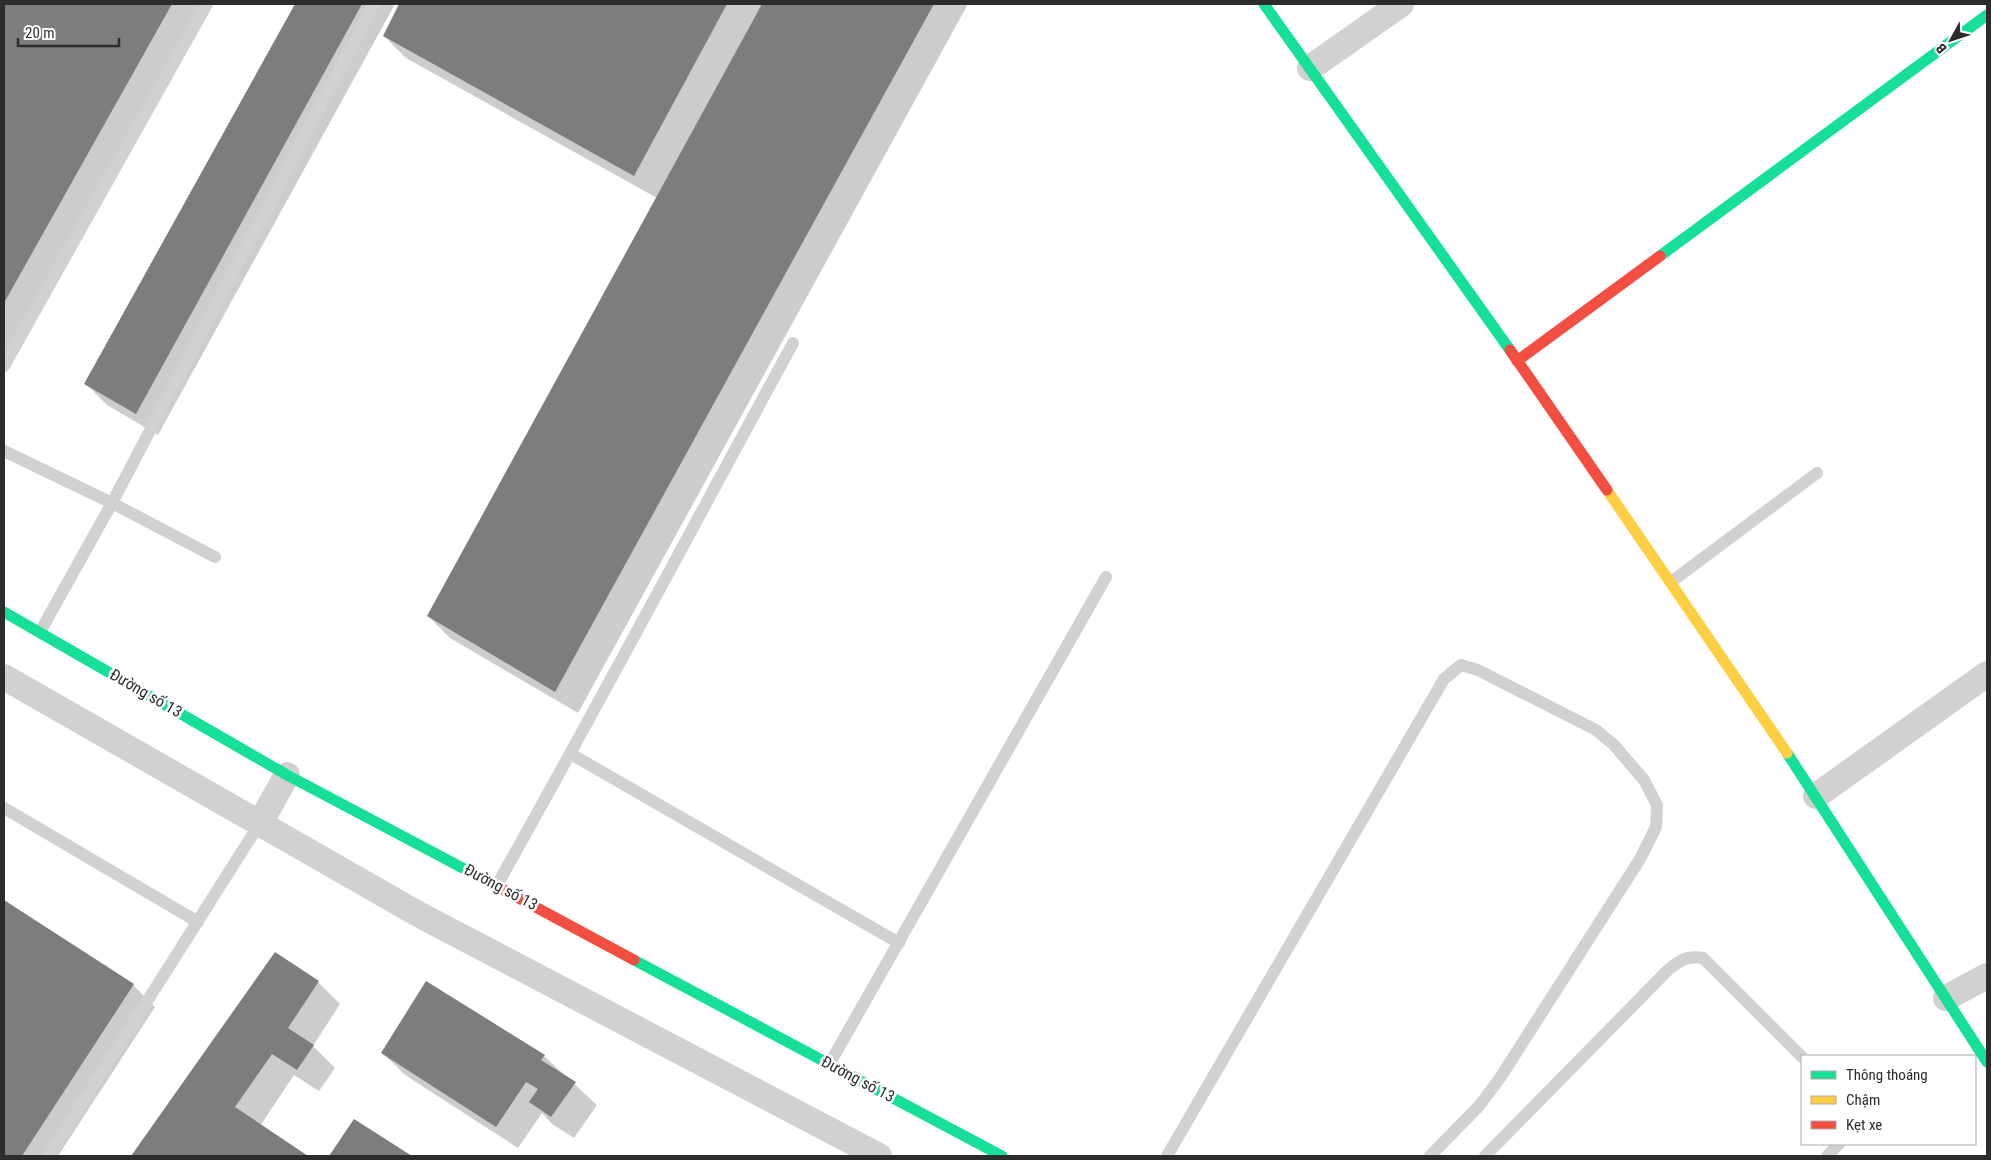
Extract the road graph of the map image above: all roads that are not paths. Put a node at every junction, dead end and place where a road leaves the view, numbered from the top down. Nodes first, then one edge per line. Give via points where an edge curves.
1 (207, 4) edge
2 (374, 4) edge
3 (1264, 4) edge
4 (1401, 4) edge
5 (1987, 15) edge
6 (1310, 68) junction
7 (794, 342) dead end
8 (1517, 361) junction
9 (4, 366) edge
10 (4, 451) edge
11 (1817, 473) dead end
12 (112, 503) junction
13 (215, 557) dead end
14 (1106, 577) dead end
15 (1672, 582) junction
16 (4, 612) edge
17 (40, 632) junction
18 (1987, 674) edge
19 (4, 676) edge
20 (571, 754) junction
21 (287, 775) junction
22 (1816, 796) junction
23 (4, 808) edge
24 (260, 823) junction
25 (497, 885) junction
26 (198, 922) junction
27 (900, 943) junction
28 (1987, 976) edge
29 (1946, 998) junction
30 (1801, 1056) edge
31 (1987, 1062) edge
32 (830, 1063) junction
33 (1838, 1145) edge
34 (49, 1156) edge
35 (879, 1156) edge
36 (1002, 1156) edge
37 (1167, 1156) edge
38 (1430, 1156) edge
39 (1485, 1156) edge
40 (1827, 1156) edge

1 - 9 lane
2 - 12 lane
3 - 6 street
4 - 6 street
5 - 8 street
6 - 8 street
7 - 20 lane
8 - 15 street
10 - 12 lane
11 - 15 lane
12 - 13 lane
12 - 17 lane
14 - 27 lane
15 - 22 street
16 - 17 street, Đường số 13
17 - 21 street, Đường số 13
18 - 22 street
19 - 24 street
20 - 25 lane
20 - 27 lane
21 - 24 street
21 - 25 street, Đường số 13
22 - 29 street
23 - 26 lane
24 - 26 lane
24 - 35 street via 418,914
25 - 32 street, Đường số 13
26 - 34 lane
27 - 32 lane
28 - 29 street
29 - 31 street
30 - 39 lane via 1703,958 1692,956 1680,960 1668,970
32 - 36 street, Đường số 13
33 - 40 lane
37 - 38 lane via 1444,679 1461,665 1478,670 1596,730 1614,745 1644,780 1657,805 1656,827 1640,858 1500,1078 1479,1106

